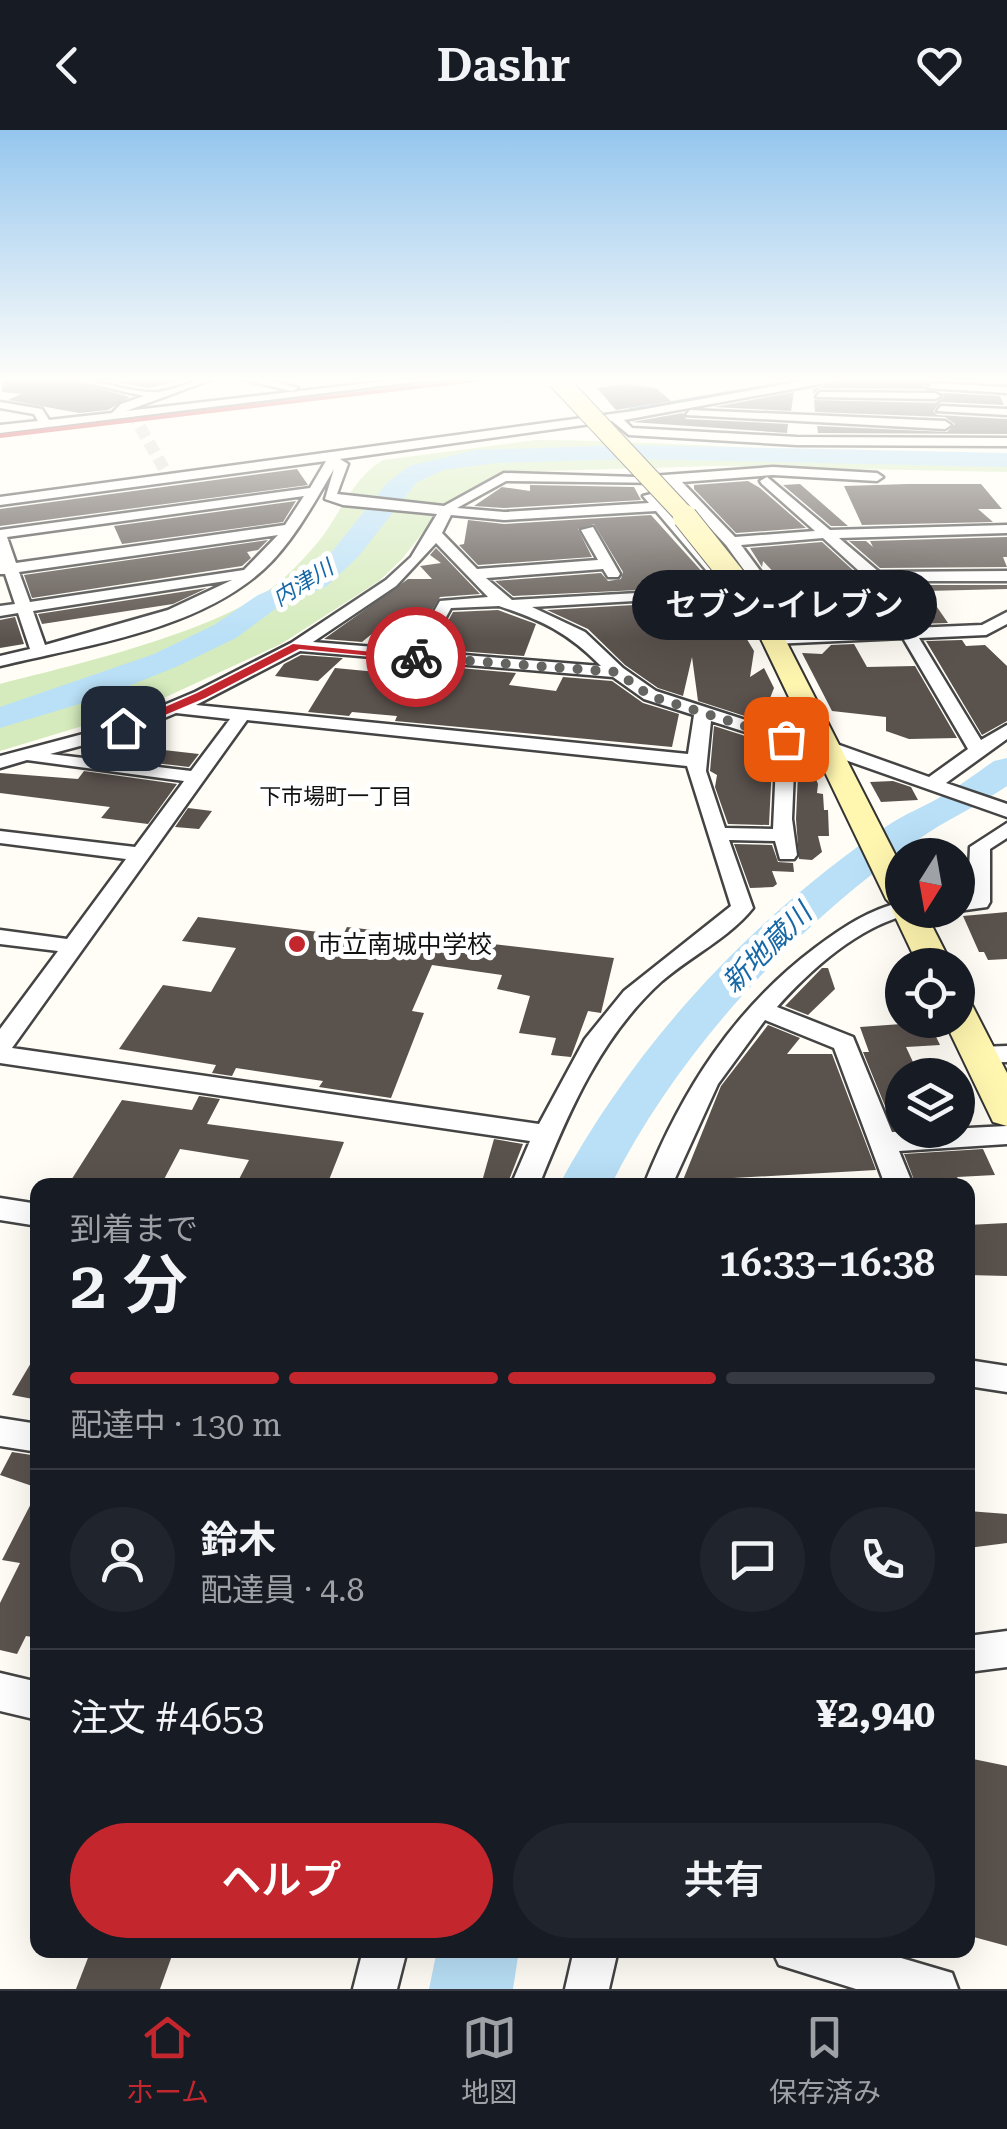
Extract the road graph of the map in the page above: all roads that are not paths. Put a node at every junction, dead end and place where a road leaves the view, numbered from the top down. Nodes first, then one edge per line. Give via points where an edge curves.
1 (232, 466) edge
2 (333, 466) edge
3 (338, 466) edge
4 (638, 466) edge
5 (876, 477) dead end
6 (671, 478) junction
7 (637, 481) junction
8 (767, 481) dead end
9 (314, 491) junction
10 (0, 501) edge
11 (659, 506) junction
12 (441, 510) junction
13 (1007, 529) edge
14 (288, 530) junction
15 (588, 530) dead end
16 (435, 534) junction
17 (825, 534) junction
18 (0, 535) edge
19 (731, 542) junction
20 (607, 564) junction
21 (5, 570) edge
22 (250, 573) junction
23 (473, 574) junction
24 (1007, 576) edge
25 (875, 577) junction
26 (626, 595) junction
27 (651, 595) dead end
28 (504, 602) junction
29 (24, 607) junction
30 (0, 611) edge
31 (1007, 617) edge
32 (908, 633) junction
33 (770, 634) junction
34 (297, 646) junction
35 (38, 651) junction
36 (416, 657) junction
37 (0, 661) edge
38 (617, 672) junction
39 (172, 708) junction
40 (702, 712) junction
41 (241, 716) junction
42 (1007, 730) edge
43 (786, 739) junction
44 (824, 746) junction
45 (977, 749) junction
46 (20, 757) junction
47 (696, 761) junction
48 (0, 762) edge
49 (196, 777) junction
50 (939, 785) junction
51 (1007, 810) edge
52 (1007, 829) edge
53 (718, 834) junction
54 (0, 837) edge
55 (139, 854) junction
56 (885, 867) edge
57 (975, 902) edge
58 (885, 911) edge
59 (0, 937) edge
60 (72, 946) junction
61 (758, 1008) junction
62 (975, 1032) edge
63 (0, 1046) edge
64 (993, 1055) edge
65 (0, 1056) edge
66 (1007, 1112) edge
67 (546, 1134) junction
68 (1007, 1135) edge
69 (882, 1142) junction
70 (528, 1178) edge
71 (660, 1178) edge
72 (896, 1178) edge
73 (0, 1209) edge
74 (30, 1214) edge
75 (975, 1374) edge
76 (1007, 1379) edge
77 (0, 1432) edge
78 (30, 1437) edge
79 (1007, 1649) edge
80 (975, 1653) edge
81 (0, 1692) edge
82 (30, 1698) edge
83 (383, 1958) edge
84 (594, 1958) edge
85 (823, 1958) edge
86 (376, 1989) edge
87 (587, 1989) edge
88 (936, 1989) edge

1 - 10 street
2 - 9 street
3 - 12 street via 330,496
4 - 33 main road, bridge via 709,542
5 - 6 street via 773,471
6 - 7 street
6 - 19 street
7 - 11 street
7 - 12 street via 516,476 475,489
8 - 17 street
9 - 14 street
9 - 18 street
11 - 12 street via 504,516
11 - 33 street
12 - 16 street
13 - 17 street
14 - 21 street
14 - 22 street
15 - 20 street
16 - 23 street
16 - 34 street via 391,584
17 - 19 street
17 - 25 street
18 - 21 street
19 - 33 street via 765,588
20 - 23 street
20 - 26 street
21 - 29 street
22 - 29 street
22 - 35 street via 206,601
23 - 28 street
24 - 25 street
25 - 32 street
26 - 27 street
26 - 28 street
28 - 36 street via 446,604
28 - 38 street via 580,635
29 - 30 street
29 - 35 street
31 - 32 street via 986,630
32 - 33 street
32 - 45 street
33 - 44 main road
34 - 36 street
34 - 39 street
35 - 37 street
36 - 38 street
38 - 40 street via 650,696
39 - 41 street
39 - 46 street
40 - 43 street
40 - 47 street
41 - 47 street
41 - 49 street
42 - 45 street
43 - 44 street
43 - 53 street via 785,845
44 - 50 street
44 - 56 main road
45 - 50 street
46 - 48 street
46 - 49 street
47 - 53 street
49 - 55 street
50 - 51 street
52 - 57 street via 980,847
53 - 67 street via 742,908 653,977 616,1018 569,1084
54 - 55 street
55 - 60 street
58 - 61 street via 808,963
59 - 60 street
60 - 63 street
61 - 69 street via 844,1043
61 - 71 street via 676,1132
62 - 64 main road
64 - 66 main road
65 - 67 street
67 - 70 street
68 - 69 street
69 - 72 street
73 - 74 street
75 - 76 street
77 - 78 street
79 - 80 street
81 - 82 street
83 - 86 street
84 - 87 street
85 - 88 street

